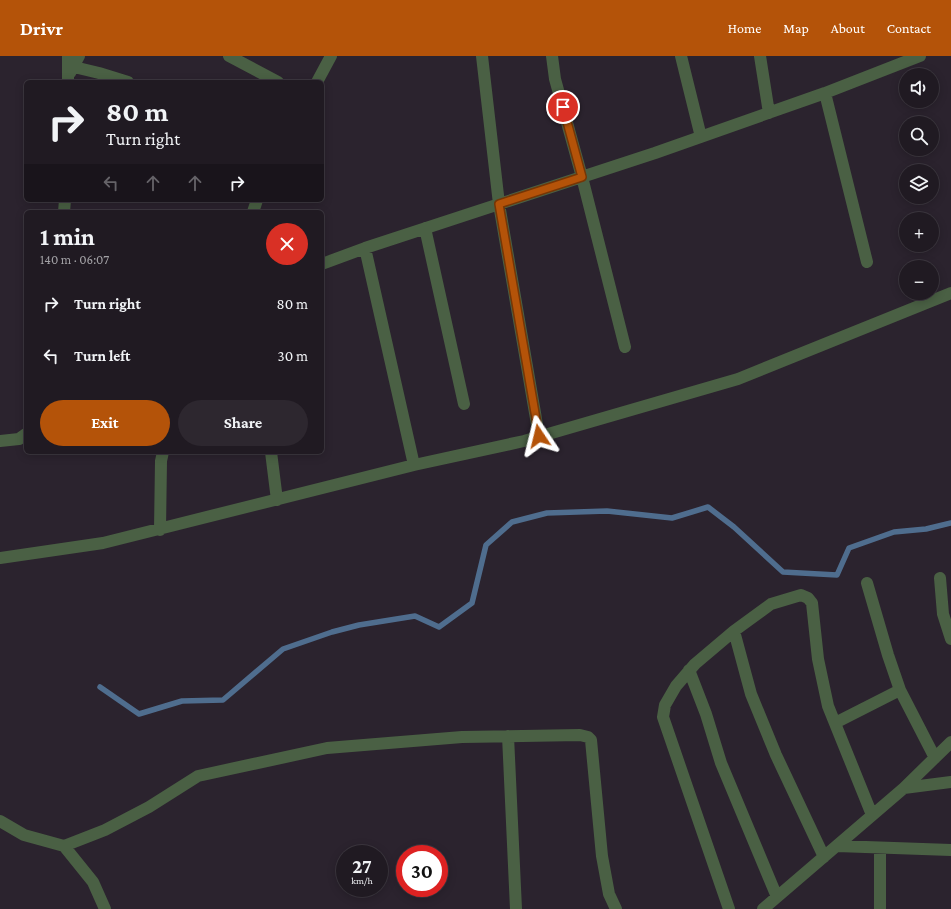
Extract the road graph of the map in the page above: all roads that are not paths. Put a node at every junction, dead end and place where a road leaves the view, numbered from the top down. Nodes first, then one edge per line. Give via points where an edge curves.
1 (229, 56) edge
2 (331, 56) edge
3 (482, 56) edge
4 (552, 56) edge
5 (681, 56) edge
6 (760, 56) edge
7 (920, 56) edge
8 (73, 60) edge
9 (895, 61) edge
10 (68, 80) edge
11 (121, 80) edge
12 (274, 80) edge
13 (318, 80) edge
14 (825, 93) junction
15 (769, 113) junction
16 (701, 137) junction
17 (582, 177) junction
18 (499, 204) junction
19 (425, 228) junction
20 (365, 248) junction
21 (867, 262) dead end
22 (324, 263) edge
23 (951, 293) edge
24 (625, 347) dead end
25 (464, 404) dead end
26 (24, 435) edge
27 (539, 436) junction
28 (0, 441) edge
29 (163, 454) edge
30 (271, 454) edge
31 (414, 466) junction
32 (278, 500) junction
33 (160, 530) junction
34 (0, 558) edge
35 (940, 578) dead end
36 (867, 583) dead end
37 (734, 631) junction
38 (951, 639) edge
39 (689, 670) junction
40 (900, 690) junction
41 (835, 723) junction
42 (508, 736) junction
43 (951, 742) edge
44 (935, 758) junction
45 (951, 782) edge
46 (904, 788) junction
47 (872, 815) junction
48 (0, 821) edge
49 (64, 846) junction
50 (837, 846) junction
51 (880, 848) junction
52 (951, 850) edge
53 (824, 857) junction
54 (777, 897) junction
55 (105, 909) edge
56 (516, 909) edge
57 (616, 909) edge
58 (729, 909) edge
59 (763, 909) edge
60 (880, 909) edge

1 - 12 street
2 - 13 street
3 - 18 street
4 - 17 street via 555,80
5 - 16 street
6 - 15 street
7 - 9 street
8 - 10 street
8 - 11 street via 98,73
9 - 14 street
14 - 15 street
14 - 21 street
15 - 16 street
16 - 17 street
17 - 18 street
17 - 24 street
18 - 19 street
18 - 27 street
19 - 20 street
19 - 25 street
20 - 22 street
20 - 31 street
23 - 27 street via 738,379
26 - 28 street via 19,439
27 - 31 street
29 - 33 street
30 - 32 street
31 - 32 street
32 - 33 street
33 - 34 street via 103,543
35 - 38 street via 943,614
36 - 40 street
37 - 39 street
37 - 41 street via 771,604 801,595 808,598 812,603 818,659 828,706
37 - 53 street via 751,694 776,755
39 - 54 street via 721,763
39 - 58 street via 665,705 663,717
40 - 41 street
40 - 44 street
41 - 47 street
42 - 49 street via 462,737 327,748 198,776 105,830
42 - 56 street
42 - 57 street via 580,734 591,740 602,856 609,894
43 - 44 street
44 - 46 street
45 - 46 street
46 - 47 street
47 - 50 street
48 - 49 street via 24,835
49 - 55 street via 93,882
50 - 51 street
50 - 53 street
51 - 52 street
51 - 60 street
53 - 54 street
54 - 59 street

